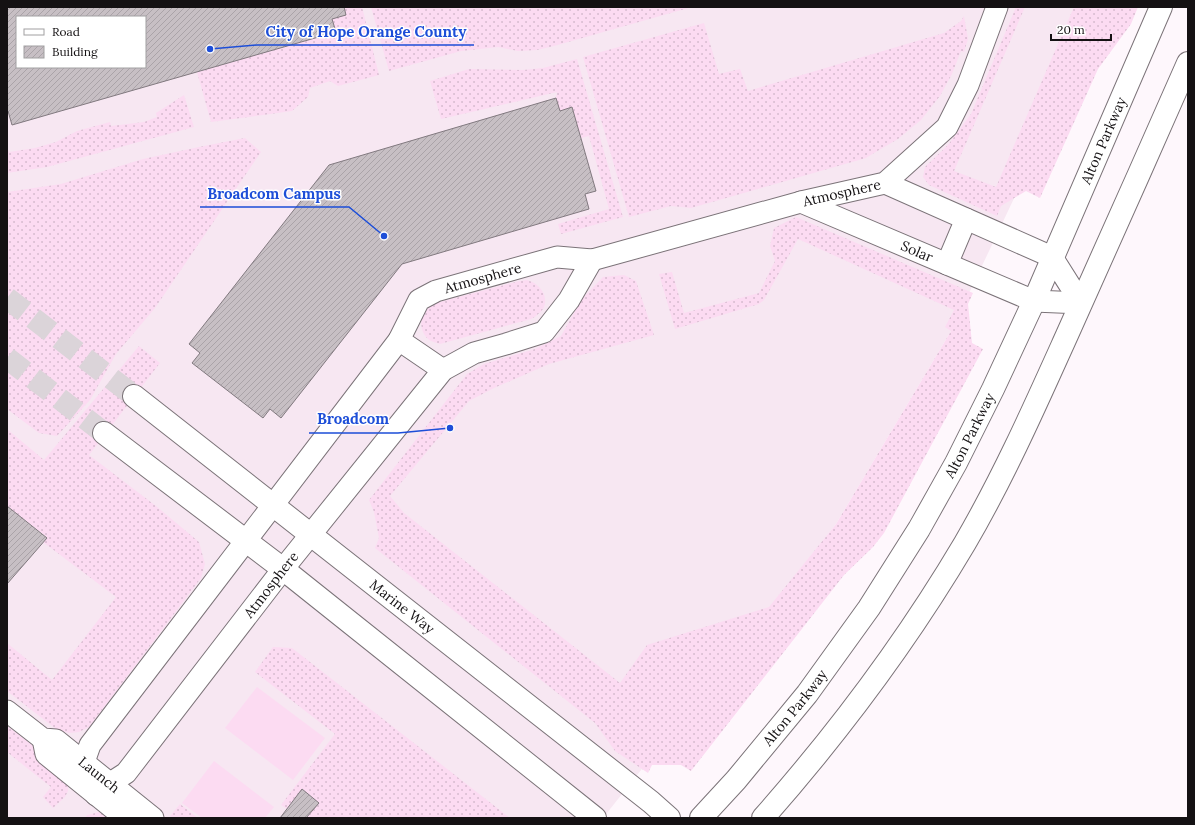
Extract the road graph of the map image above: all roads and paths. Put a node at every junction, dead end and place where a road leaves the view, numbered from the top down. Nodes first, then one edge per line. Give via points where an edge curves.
1 (997, 7) edge
2 (1161, 7) edge
3 (1188, 63) edge
4 (885, 183) junction
5 (801, 202) junction
6 (966, 219) junction
7 (1052, 257) junction
8 (592, 260) junction
9 (947, 264) junction
10 (1034, 301) junction
11 (1082, 303) junction
12 (399, 340) junction
13 (443, 370) junction
14 (134, 396) tunnel mouth
15 (104, 433) tunnel mouth
16 (274, 505) junction
17 (311, 534) junction
18 (247, 541) junction
19 (283, 569) junction
20 (7, 711) edge
21 (81, 771) junction
22 (103, 789) junction
23 (125, 818) edge
24 (153, 818) edge
25 (595, 818) edge
26 (669, 818) edge
27 (701, 818) edge
28 (763, 818) edge

1 - 4 street, Atmosphere via 968,85 947,127
2 - 7 main road, Alton Parkway
3 - 11 main road
4 - 5 street, Atmosphere
4 - 6 street
5 - 8 street, Atmosphere
5 - 9 street, Solar
6 - 7 street
6 - 9 street
7 - 10 main road, Alton Parkway
7 - 11 street
8 - 12 street, Atmosphere via 557,257 436,291 419,300
8 - 13 street, Atmosphere via 568,300 544,332 474,353
9 - 10 street, Solar
10 - 11 street
10 - 27 main road, Alton Parkway via 956,463 882,588 807,694
11 - 28 main road via 1016,448 965,544 902,641 848,716
12 - 13 street
12 - 16 street, Atmosphere
13 - 17 street, Atmosphere
14 - 16 main road, Marine Way
15 - 18 main road
16 - 17 main road, Marine Way
16 - 18 street, Atmosphere
17 - 19 street, Atmosphere
17 - 26 main road, Marine Way
18 - 19 main road
18 - 21 street, Atmosphere via 90,745
19 - 22 street, Atmosphere via 126,773
19 - 25 main road
20 - 21 street, Launch via 43,739 46,754
21 - 22 street, Launch
22 - 23 street, Launch
22 - 24 street, Launch

